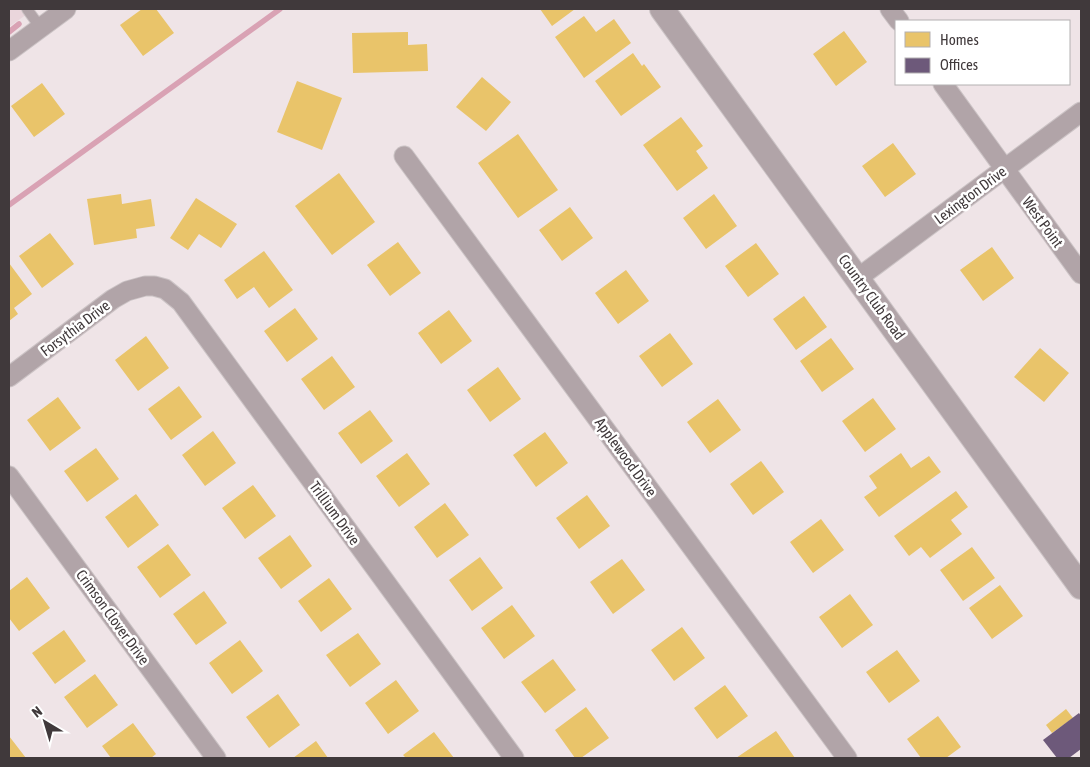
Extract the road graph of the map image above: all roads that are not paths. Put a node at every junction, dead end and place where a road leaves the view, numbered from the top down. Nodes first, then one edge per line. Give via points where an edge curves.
1 (27, 9) edge
2 (66, 9) edge
3 (662, 9) edge
4 (890, 9) edge
5 (898, 20) edge
6 (40, 27) junction
7 (9, 51) edge
8 (945, 85) edge
9 (1081, 112) edge
10 (404, 156) dead end
11 (1004, 170) junction
12 (1081, 274) edge
13 (858, 278) junction
14 (145, 286) joint
15 (9, 377) edge
16 (9, 476) edge
17 (1081, 587) edge
18 (216, 758) edge
19 (514, 758) edge
20 (847, 758) edge

1 - 6 lane
2 - 6 street
3 - 13 street, Country Club Road
4 - 5 street
6 - 7 street
8 - 11 street, West Point
9 - 11 street, Lexington Drive
10 - 20 street, Applewood Drive
11 - 12 street, West Point
11 - 13 street, Lexington Drive
13 - 17 street, Country Club Road
14 - 15 street, Forsythia Drive via 113,299
14 - 19 street, Trillium Drive via 165,289 181,302
16 - 18 street, Crimson Clover Drive

